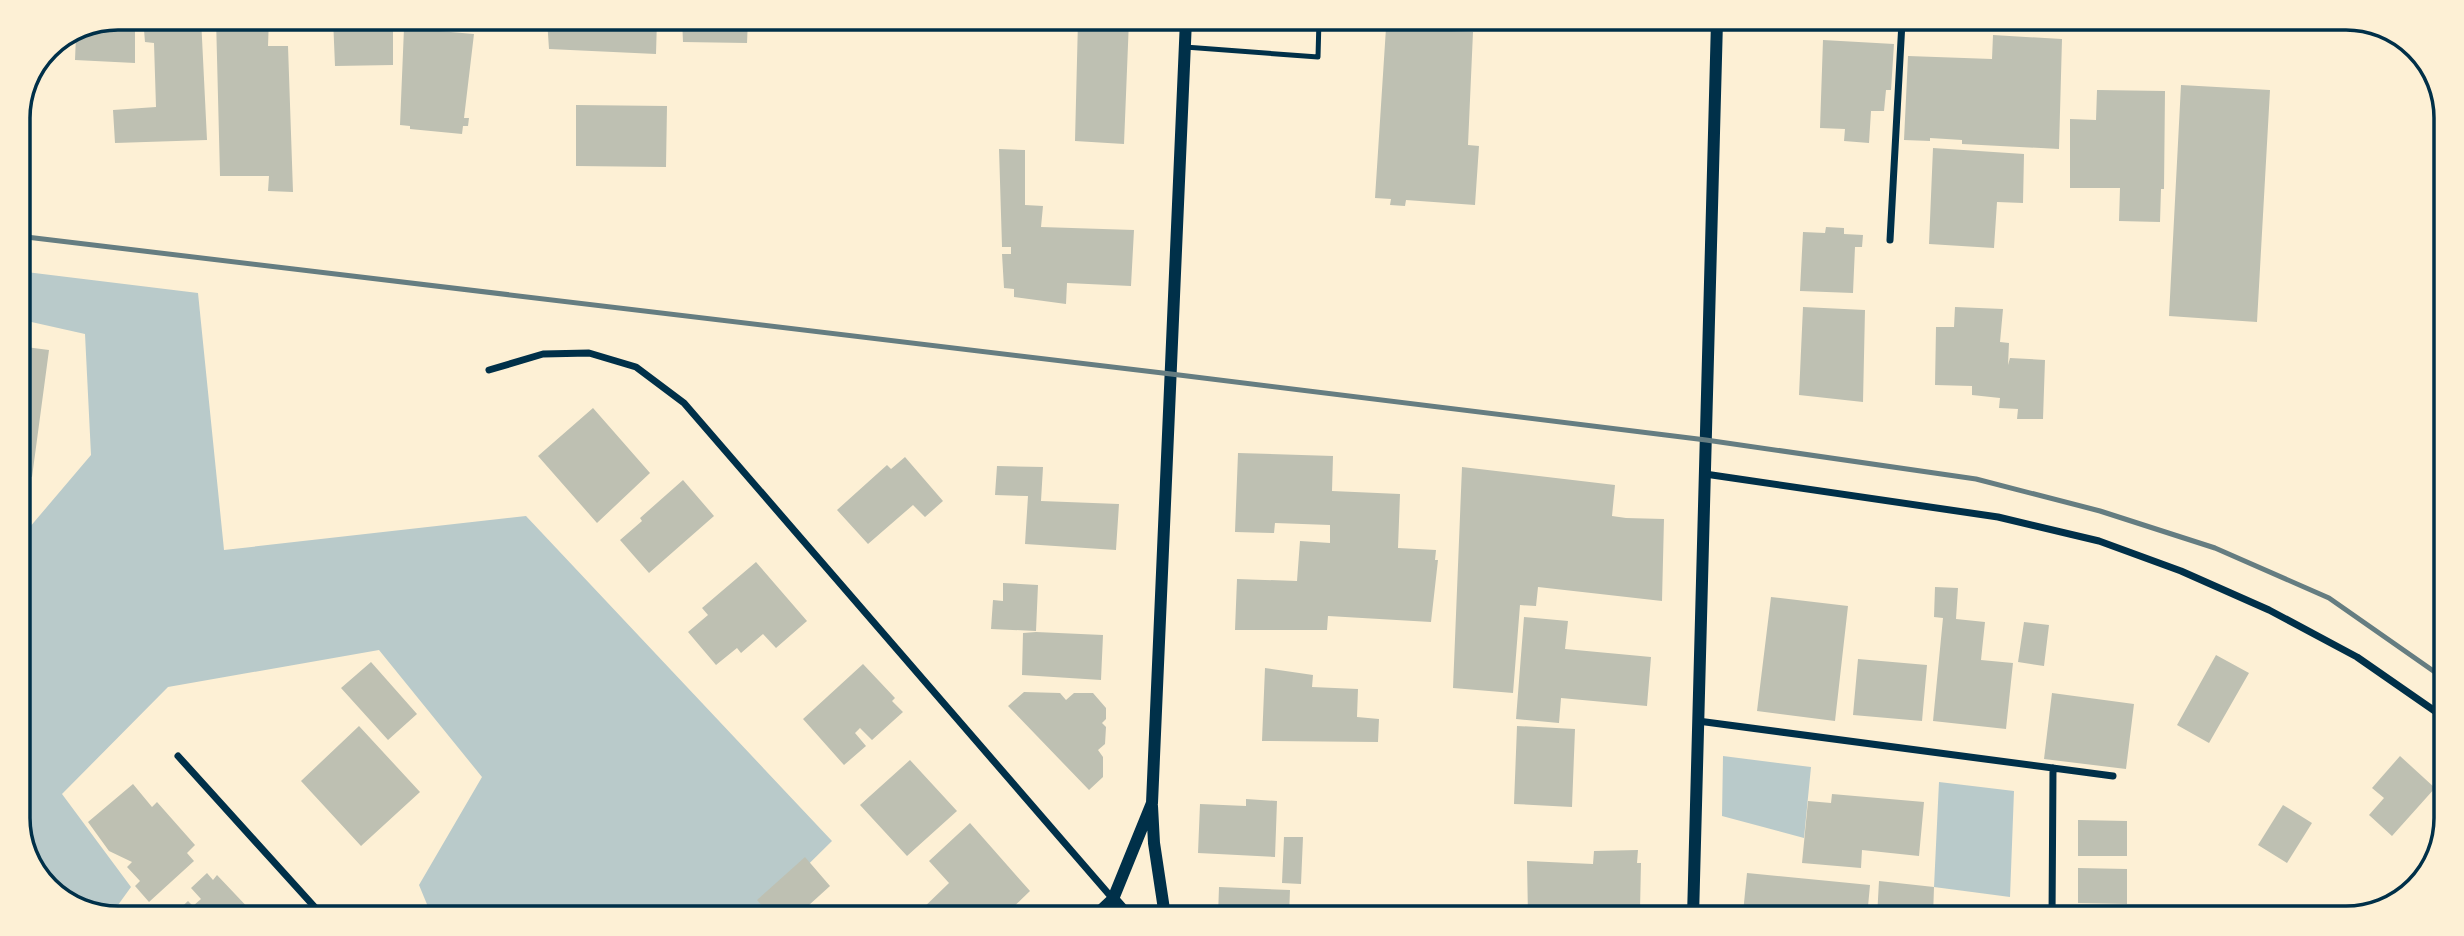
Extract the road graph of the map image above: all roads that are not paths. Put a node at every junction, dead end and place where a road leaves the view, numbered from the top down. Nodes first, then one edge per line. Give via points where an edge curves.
1 (1186, 30) edge
2 (1319, 30) edge
3 (1717, 30) edge
4 (1902, 30) edge
5 (1185, 47) junction
6 (1890, 240) dead end
7 (489, 370) dead end
8 (1705, 474) junction
9 (2434, 710) edge
10 (1698, 721) junction
11 (178, 756) dead end
12 (2053, 768) junction
13 (2113, 776) dead end
14 (1152, 803) junction
15 (1113, 899) junction
16 (314, 906) edge
17 (1106, 906) edge
18 (1119, 906) edge
19 (1164, 906) edge
20 (1693, 906) edge
21 (2052, 906) edge

1 - 5 street
2 - 5 lane via 1318,57
3 - 8 street
4 - 6 street
5 - 14 street
7 - 15 street via 543,354 589,353 636,367 684,403
8 - 9 street via 1998,517 2099,541 2269,610 2357,657
8 - 10 street
10 - 12 street
10 - 20 street
11 - 16 street
12 - 13 street
12 - 21 street
14 - 15 street
14 - 19 street
15 - 17 street
15 - 18 street

